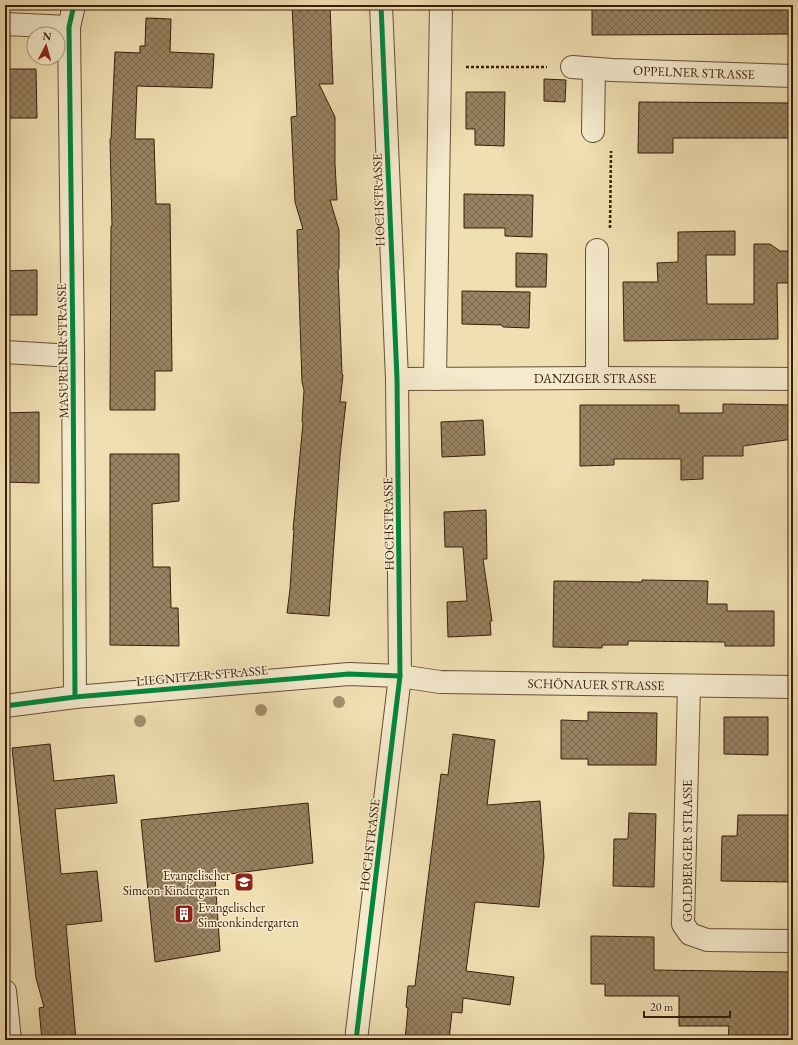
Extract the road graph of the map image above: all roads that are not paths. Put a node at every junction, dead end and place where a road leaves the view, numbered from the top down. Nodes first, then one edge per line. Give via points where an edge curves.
1 (74, 5) edge
2 (381, 5) edge
3 (441, 5) edge
4 (5, 24) edge
5 (69, 27) junction
6 (572, 67) road end
7 (594, 69) junction
8 (793, 76) edge
9 (592, 131) dead end
10 (604, 243) road end
11 (5, 352) edge
12 (73, 356) junction
13 (597, 378) junction
14 (397, 379) junction
15 (435, 379) junction
16 (793, 379) edge
17 (400, 676) junction
18 (689, 686) junction
19 (793, 687) edge
20 (76, 697) junction
21 (5, 706) edge
22 (793, 941) edge
23 (5, 991) edge
24 (10, 1040) edge
25 (356, 1040) edge

1 - 5 street, MASURENER STRASSE
2 - 14 street, HOCHSTRASSE
3 - 15 street
4 - 5 street
5 - 12 street, MASURENER STRASSE
6 - 7 street, OPPELNER STRASSE
7 - 8 street, OPPELNER STRASSE
7 - 9 street
10 - 13 street
11 - 12 street
12 - 20 street, MASURENER STRASSE
13 - 15 street, DANZIGER STRASSE
13 - 16 street, DANZIGER STRASSE
14 - 15 street, DANZIGER STRASSE
14 - 17 street, HOCHSTRASSE
17 - 18 street, SCHÖNAUER STRASSE via 440,682
17 - 20 street, LIEGNITZER STRASSE via 349,674
17 - 25 street, HOCHSTRASSE
18 - 19 street, SCHÖNAUER STRASSE
18 - 22 street, GOLDBERGER STRASSE via 684,924 690,934 707,940
20 - 21 street, LIEGNITZER STRASSE
23 - 24 street

